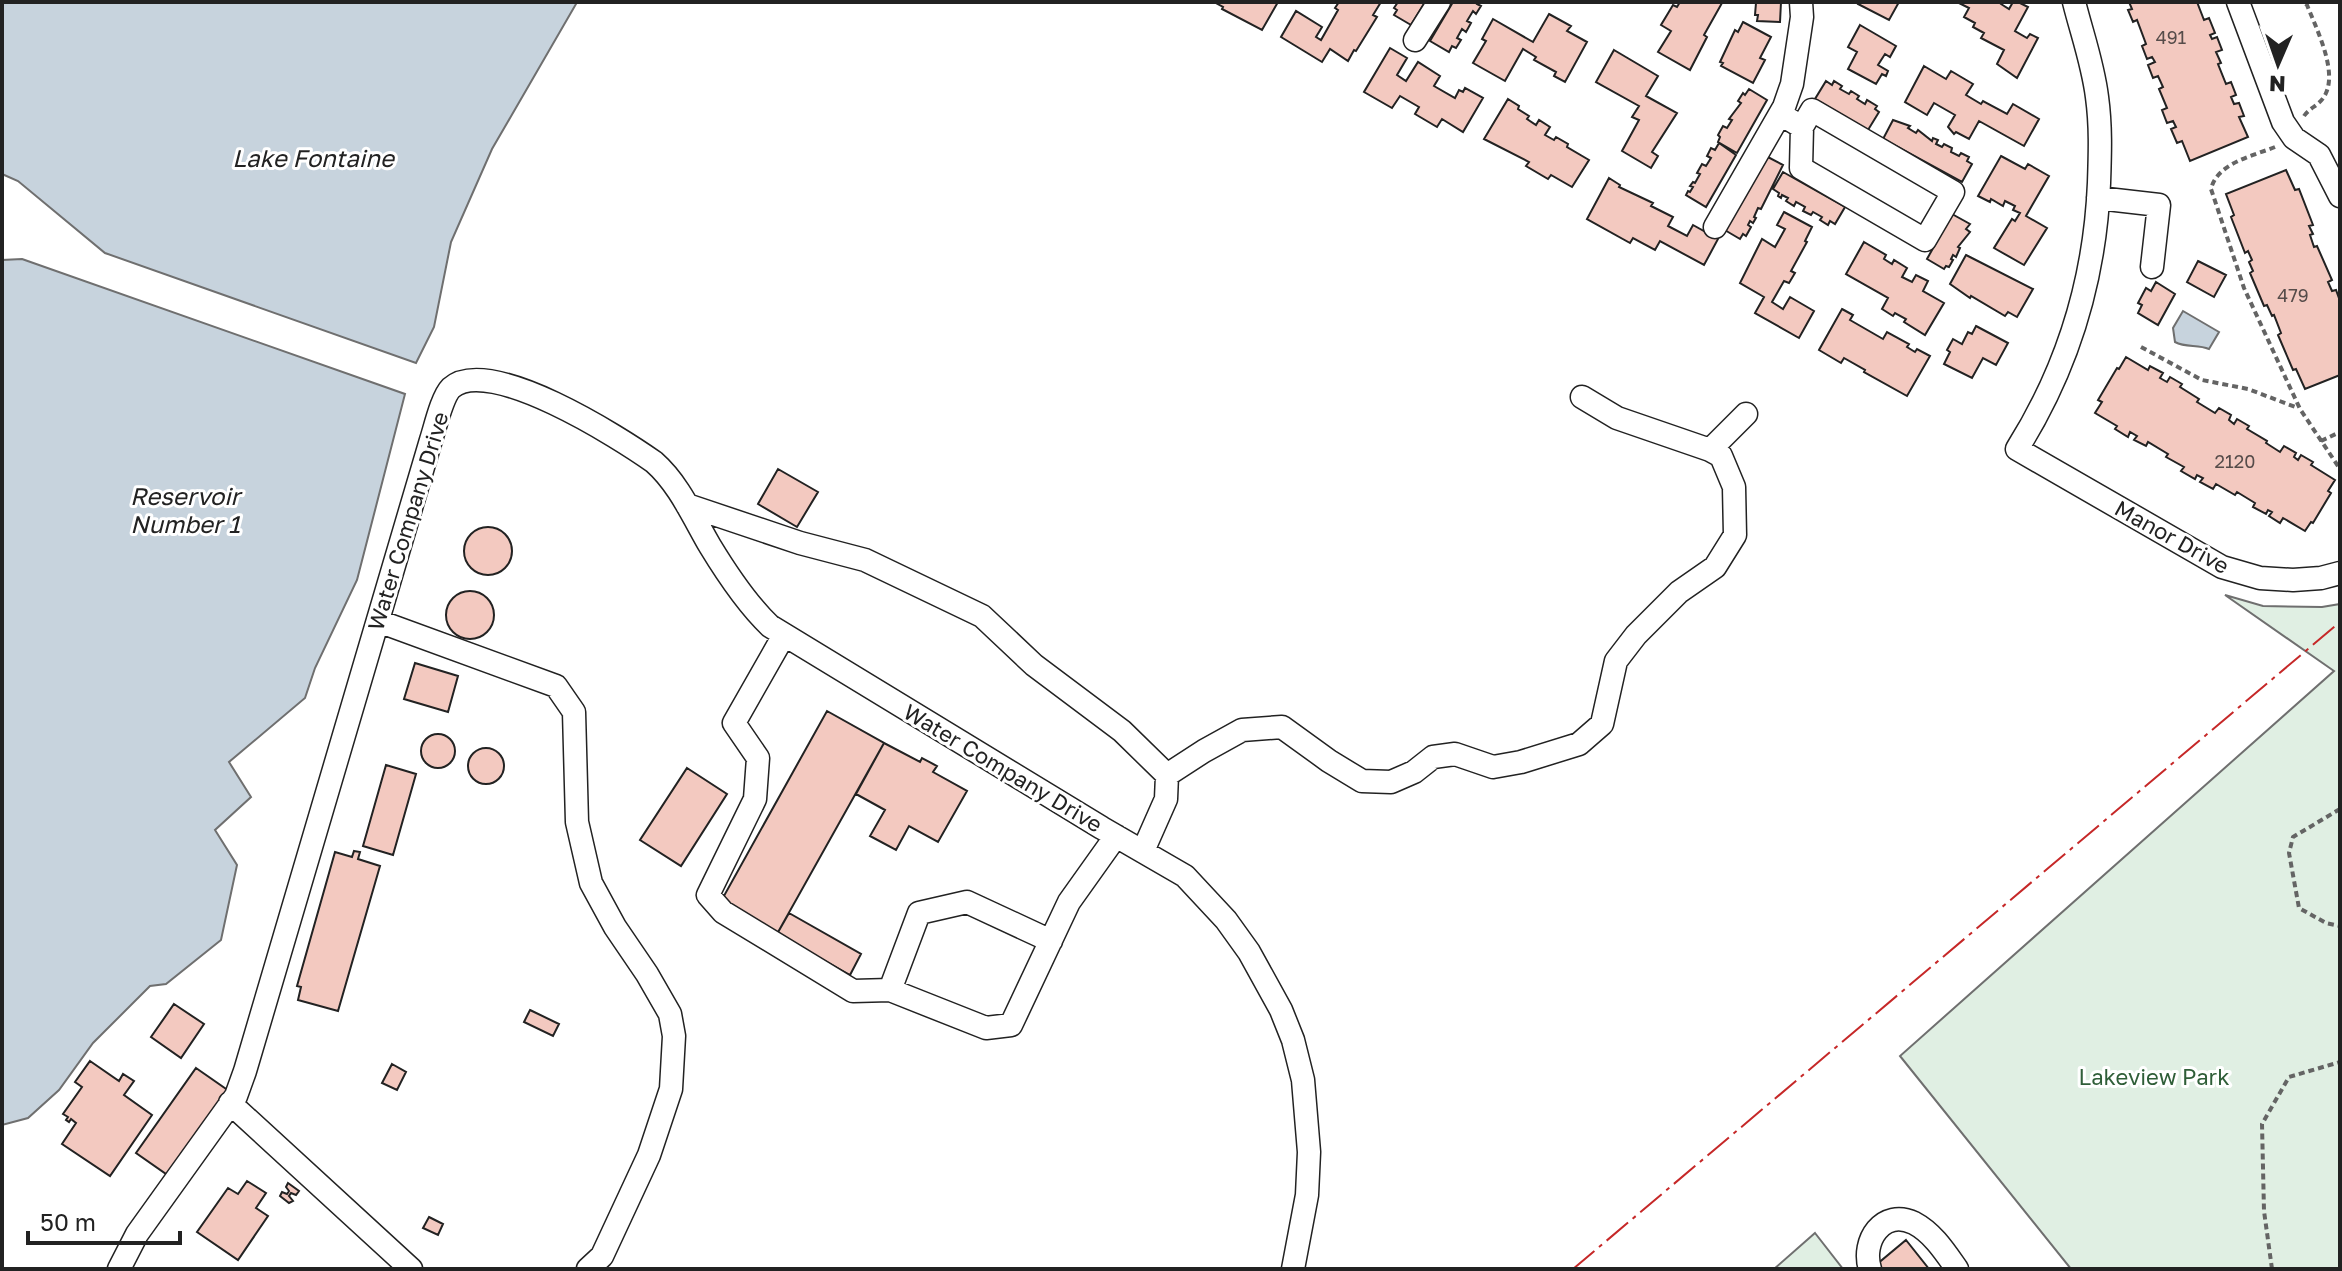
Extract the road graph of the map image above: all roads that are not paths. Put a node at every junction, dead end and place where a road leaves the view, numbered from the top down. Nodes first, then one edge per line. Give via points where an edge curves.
1 (1439, 2) edge
2 (1801, 2) edge
3 (2074, 2) edge
4 (2238, 2) edge
5 (1415, 40) dead end
6 (1780, 114) junction
7 (1802, 127) junction
8 (2340, 196) edge
9 (2098, 198) junction
10 (1715, 227) dead end
11 (2152, 267) dead end
12 (1582, 397) dead end
13 (1746, 414) dead end
14 (1710, 450) junction
15 (687, 505) junction
16 (2340, 573) edge
17 (378, 621) junction
18 (784, 635) junction
19 (1167, 775) junction
20 (1116, 836) junction
21 (1143, 851) junction
22 (1051, 941) junction
23 (890, 990) junction
24 (230, 1103) junction
25 (119, 1269) edge
26 (411, 1269) edge
27 (588, 1269) edge
28 (1293, 1269) edge
29 (1870, 1269) edge
30 (1957, 1269) edge

1 - 5 street
2 - 6 street via 1792,84
3 - 9 street via 2098,100
4 - 8 street via 2283,122 2292,136 2319,155
6 - 7 street
6 - 10 street
7 - 7 street via 1812,110 1953,192 1925,240 1801,168
9 - 11 street via 2159,205
9 - 16 street, Manor Drive via 2080,312 2052,388 2017,449 2222,567 2293,580
12 - 14 street via 1617,418
13 - 14 street
14 - 19 street via 1721,456 1734,487 1735,535 1715,567 1679,592 1616,661 1602,724 1579,744 1493,767 1455,754 1433,757 1414,772 1377,782 1362,781 1282,727 1242,730
15 - 17 street, Water Company Drive via 654,462 554,404 495,382 459,384 446,396
15 - 18 street, Water Company Drive via 738,589
15 - 19 street via 865,560 982,616 1034,665 1122,731
17 - 24 street, Water Company Drive via 245,1071
17 - 27 street via 556,686 574,712 577,822 591,883 670,1014 674,1036 671,1089 649,1155 602,1256
18 - 20 street, Water Company Drive
18 - 23 street via 734,723 758,758 755,799 708,895 723,912 853,991
19 - 21 street via 1166,799
20 - 21 street, Water Company Drive
20 - 22 street via 1069,902
21 - 28 street, Water Company Drive via 1185,876 1226,920 1267,982 1293,1040 1303,1080 1309,1152
22 - 23 street via 1011,1025 986,1028
22 - 23 street via 967,902 919,913
24 - 25 street, Water Company Drive via 137,1234
24 - 26 street
29 - 30 street via 1866,1255 1874,1232 1895,1218 1927,1232

